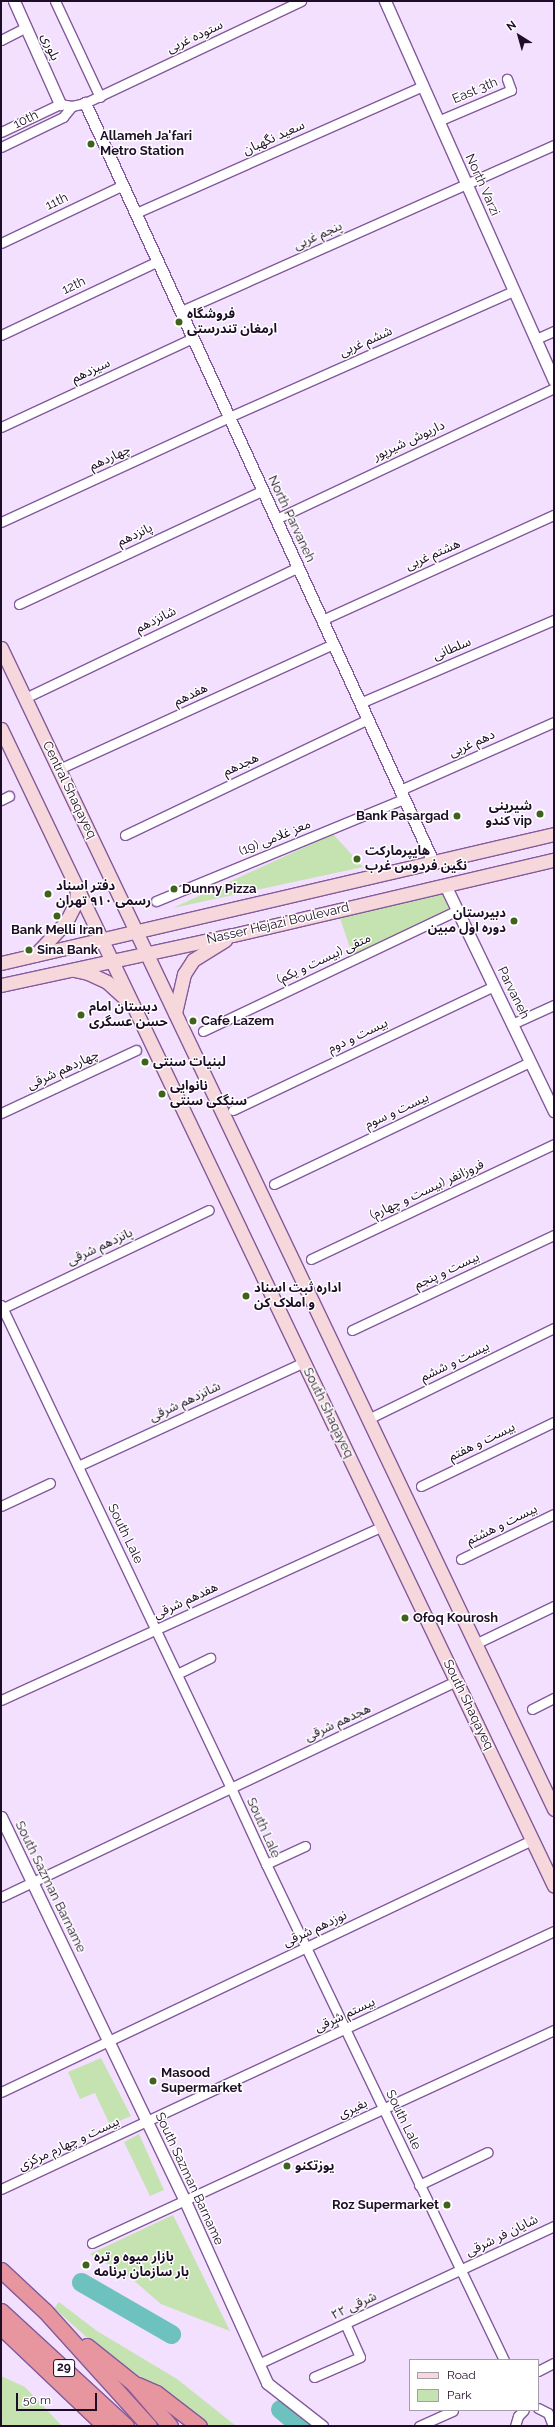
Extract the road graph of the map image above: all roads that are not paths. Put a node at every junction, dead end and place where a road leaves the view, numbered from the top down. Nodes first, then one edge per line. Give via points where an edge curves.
1 (14, 1) edge
2 (55, 1) edge
3 (301, 1) edge
4 (385, 1) edge
5 (26, 28) junction
6 (1, 40) edge
7 (507, 79) dead end
8 (423, 86) junction
9 (100, 97) junction
10 (60, 104) junction
11 (85, 104) junction
12 (72, 106) junction
13 (438, 121) junction
14 (1, 132) edge
15 (554, 145) edge
16 (1, 147) edge
17 (466, 184) junction
18 (123, 185) junction
19 (136, 213) junction
20 (1, 243) edge
21 (158, 261) junction
22 (514, 291) junction
23 (181, 311) junction
24 (554, 331) edge
25 (1, 334) edge
26 (193, 338) junction
27 (536, 339) junction
28 (554, 380) edge
29 (554, 388) edge
30 (229, 417) junction
31 (1, 428) edge
32 (263, 490) junction
33 (554, 515) edge
34 (276, 519) junction
35 (1, 522) edge
36 (298, 567) junction
37 (19, 604) dead end
38 (322, 620) junction
39 (554, 620) edge
40 (333, 644) junction
41 (1, 648) edge
42 (25, 698) junction
43 (360, 703) junction
44 (368, 719) junction
45 (554, 722) edge
46 (1, 729) edge
47 (59, 769) junction
48 (402, 794) junction
49 (554, 834) edge
50 (125, 835) dead end
51 (554, 860) edge
52 (434, 864) junction
53 (446, 887) junction
54 (78, 889) junction
55 (156, 901) dead end
56 (458, 910) junction
57 (137, 932) junction
58 (233, 935) junction
59 (102, 940) junction
60 (146, 952) junction
61 (34, 956) junction
62 (111, 960) junction
63 (1, 963) edge
64 (70, 969) junction
65 (1, 985) edge
66 (494, 986) junction
67 (554, 1005) edge
68 (134, 1007) junction
69 (175, 1013) junction
70 (512, 1024) junction
71 (203, 1031) dead end
72 (136, 1050) dead end
73 (530, 1062) junction
74 (233, 1110) dead end
75 (554, 1111) edge
76 (1, 1114) edge
77 (554, 1144) edge
78 (274, 1184) dead end
79 (209, 1210) dead end
80 (554, 1235) edge
81 (311, 1259) dead end
82 (1, 1307) edge
83 (554, 1328) edge
84 (352, 1330) dead end
85 (304, 1362) junction
86 (368, 1419) junction
87 (554, 1422) edge
88 (78, 1466) junction
89 (50, 1483) dead end
90 (420, 1486) dead end
91 (1, 1506) edge
92 (554, 1514) edge
93 (382, 1526) junction
94 (461, 1559) dead end
95 (554, 1606) edge
96 (156, 1629) junction
97 (475, 1644) junction
98 (210, 1658) dead end
99 (177, 1674) junction
100 (456, 1681) junction
101 (554, 1698) edge
102 (1, 1700) edge
103 (532, 1709) dead end
104 (232, 1788) junction
105 (554, 1809) edge
106 (1, 1817) edge
107 (532, 1840) junction
108 (305, 1846) dead end
109 (266, 1864) junction
110 (32, 1882) junction
111 (554, 1886) edge
112 (1, 1897) edge
113 (554, 1931) edge
114 (306, 1948) junction
115 (345, 2030) junction
116 (554, 2030) edge
117 (108, 2041) junction
118 (1, 2092) edge
119 (383, 2109) junction
120 (147, 2122) junction
121 (488, 2152) dead end
122 (419, 2185) junction
123 (1, 2189) edge
124 (185, 2201) junction
125 (554, 2226) edge
126 (92, 2243) dead end
127 (1, 2270) edge
128 (460, 2271) junction
129 (1, 2311) edge
130 (53, 2320) junction
131 (345, 2324) junction
132 (1, 2327) edge
133 (504, 2359) edge
134 (554, 2363) edge
135 (258, 2364) junction
136 (539, 2370) edge
137 (314, 2377) dead end
138 (133, 2383) junction
139 (539, 2408) edge
140 (453, 2411) edge
141 (523, 2411) edge
142 (553, 2424) edge
143 (105, 2426) edge
144 (126, 2426) edge
145 (149, 2426) edge
146 (170, 2426) edge
147 (180, 2426) edge
148 (199, 2426) edge
149 (322, 2426) edge
150 (419, 2426) edge
151 (515, 2426) edge

1 - 5 street, بلوری
2 - 9 street
3 - 9 street, ستوده غربی
4 - 8 street, North Varzi
5 - 6 street
5 - 10 street, بلوری
7 - 13 street, East 3th via 511,90
8 - 13 street, North Varzi
8 - 19 street, سعید نگهبان
9 - 11 street, ستوده غربی
10 - 12 street, ستوده غربی
10 - 14 street, 10th
11 - 12 street, ستوده غربی
11 - 18 street
12 - 16 street, 10th via 63,117
13 - 17 street, North Varzi
15 - 17 street, پنجم غربی
17 - 22 street, North Varzi
17 - 23 street, پنجم غربی
18 - 19 street, North Parvaneh
18 - 20 street, 11th
19 - 21 street, North Parvaneh
21 - 23 street, North Parvaneh
21 - 25 street, 12th
22 - 27 street, North Varzi
22 - 30 street, ششم غربی
23 - 26 street, North Parvaneh
24 - 27 street
26 - 30 street, North Parvaneh
26 - 31 street, سیزدهم
27 - 28 street, North Varzi
29 - 34 street, داریوش شیرپور
30 - 32 street, North Parvaneh
30 - 35 street, چهاردهم
32 - 34 street, North Parvaneh
32 - 37 street, پانزدهم
33 - 38 street, هشتم غربی
34 - 36 street, North Parvaneh
36 - 38 street, North Parvaneh
36 - 42 street, شانزدهم
38 - 40 street, North Parvaneh
39 - 43 street, سلطانی
40 - 43 street, North Parvaneh
40 - 47 street, هفدهم
41 - 42 main road, Central Shaqayeq
42 - 47 main road, Central Shaqayeq
43 - 44 street, North Parvaneh
44 - 48 street, North Parvaneh
44 - 50 street, هجدهم
45 - 48 street, دهم غربی
46 - 54 main road
47 - 57 main road, Central Shaqayeq
48 - 52 street, North Parvaneh
48 - 55 street, معز غلامی (19)
49 - 52 main road, Nasser Hejazi Boulevard
51 - 53 main road, Nasser Hejazi Boulevard
52 - 57 main road, Nasser Hejazi Boulevard
53 - 56 street, Parvaneh
53 - 58 main road, Nasser Hejazi Boulevard
54 - 59 main road
54 - 61 main road via 76,902 66,922
56 - 66 street, Parvaneh
56 - 71 street, متقی (بیست و یکم)
57 - 59 main road, Nasser Hejazi Boulevard
57 - 60 main road
58 - 60 main road, Nasser Hejazi Boulevard
58 - 69 main road via 193,960 184,974
59 - 61 main road, Nasser Hejazi Boulevard
59 - 62 main road, South Shaqayeq
60 - 62 main road, Nasser Hejazi Boulevard
60 - 69 main road
61 - 63 main road, Nasser Hejazi Boulevard
62 - 64 main road, Nasser Hejazi Boulevard
62 - 68 main road, South Shaqayeq
64 - 65 main road, Nasser Hejazi Boulevard
64 - 68 main road via 88,973 108,982
66 - 70 street, Parvaneh
66 - 74 street, بیست و دوم
67 - 70 street
68 - 85 main road, South Shaqayeq
69 - 86 main road
70 - 73 street, Parvaneh
72 - 76 street, چهاردهم شرقی
73 - 75 street, Parvaneh
73 - 78 street, بیست و سوم
77 - 81 street, فروزانفر (بیست و چهارم)
79 - 82 street, پانزدهم شرقی
80 - 84 street, بیست و پنجم
82 - 88 street, South Lale
83 - 86 street, بیست و ششم
85 - 88 street, شانزدهم شرقی
85 - 93 main road, South Shaqayeq
86 - 97 main road
87 - 90 street, بیست و هفتم
88 - 96 street, South Lale
89 - 91 street
92 - 94 street, بیست و هشتم
93 - 96 street, هفدهم شرقی
93 - 100 main road, South Shaqayeq
95 - 97 street
96 - 99 street, South Lale
96 - 102 street, هفدهم شرقی
97 - 105 main road
98 - 99 street
99 - 104 street, South Lale
100 - 104 street, هجدهم شرقی
100 - 107 main road, South Shaqayeq
101 - 103 street
104 - 109 street, South Lale
104 - 110 street, هجدهم شرقی
106 - 110 street, South Sazman Barname
107 - 111 main road, South Shaqayeq
107 - 114 street, نوزدهم شرقی
108 - 109 street
109 - 114 street, South Lale
110 - 112 street, هجدهم شرقی
110 - 117 street, South Sazman Barname
113 - 115 street, بیستم شرقی
114 - 115 street, South Lale
114 - 117 street, نوزدهم شرقی
115 - 119 street, South Lale
115 - 120 street, بیستم شرقی
116 - 119 street, بغیری
117 - 118 street, نوزدهم شرقی
117 - 120 street, South Sazman Barname
119 - 122 street, South Lale
119 - 124 street, بغیری
120 - 123 street, بیست و چهارم مرکزی
120 - 124 street, South Sazman Barname
121 - 122 street
122 - 128 street, South Lale
124 - 126 street, بغیری
124 - 135 street, South Sazman Barname
125 - 128 street, شایان فر شرقی
127 - 130 highway, 29
128 - 131 street, ۲۲ شرقی
128 - 133 street, South Lale
129 - 144 highway, 29
130 - 138 highway, 29
130 - 145 highway, 29
131 - 135 street, ۲۲ شرقی
131 - 137 street via 360,2357
132 - 143 highway, 29
134 - 136 street
135 - 149 street, South Sazman Barname via 267,2384
138 - 146 highway, 29
138 - 147 highway
138 - 148 highway via 156,2393
139 - 142 street via 548,2413
140 - 150 street
141 - 151 street via 518,2416

